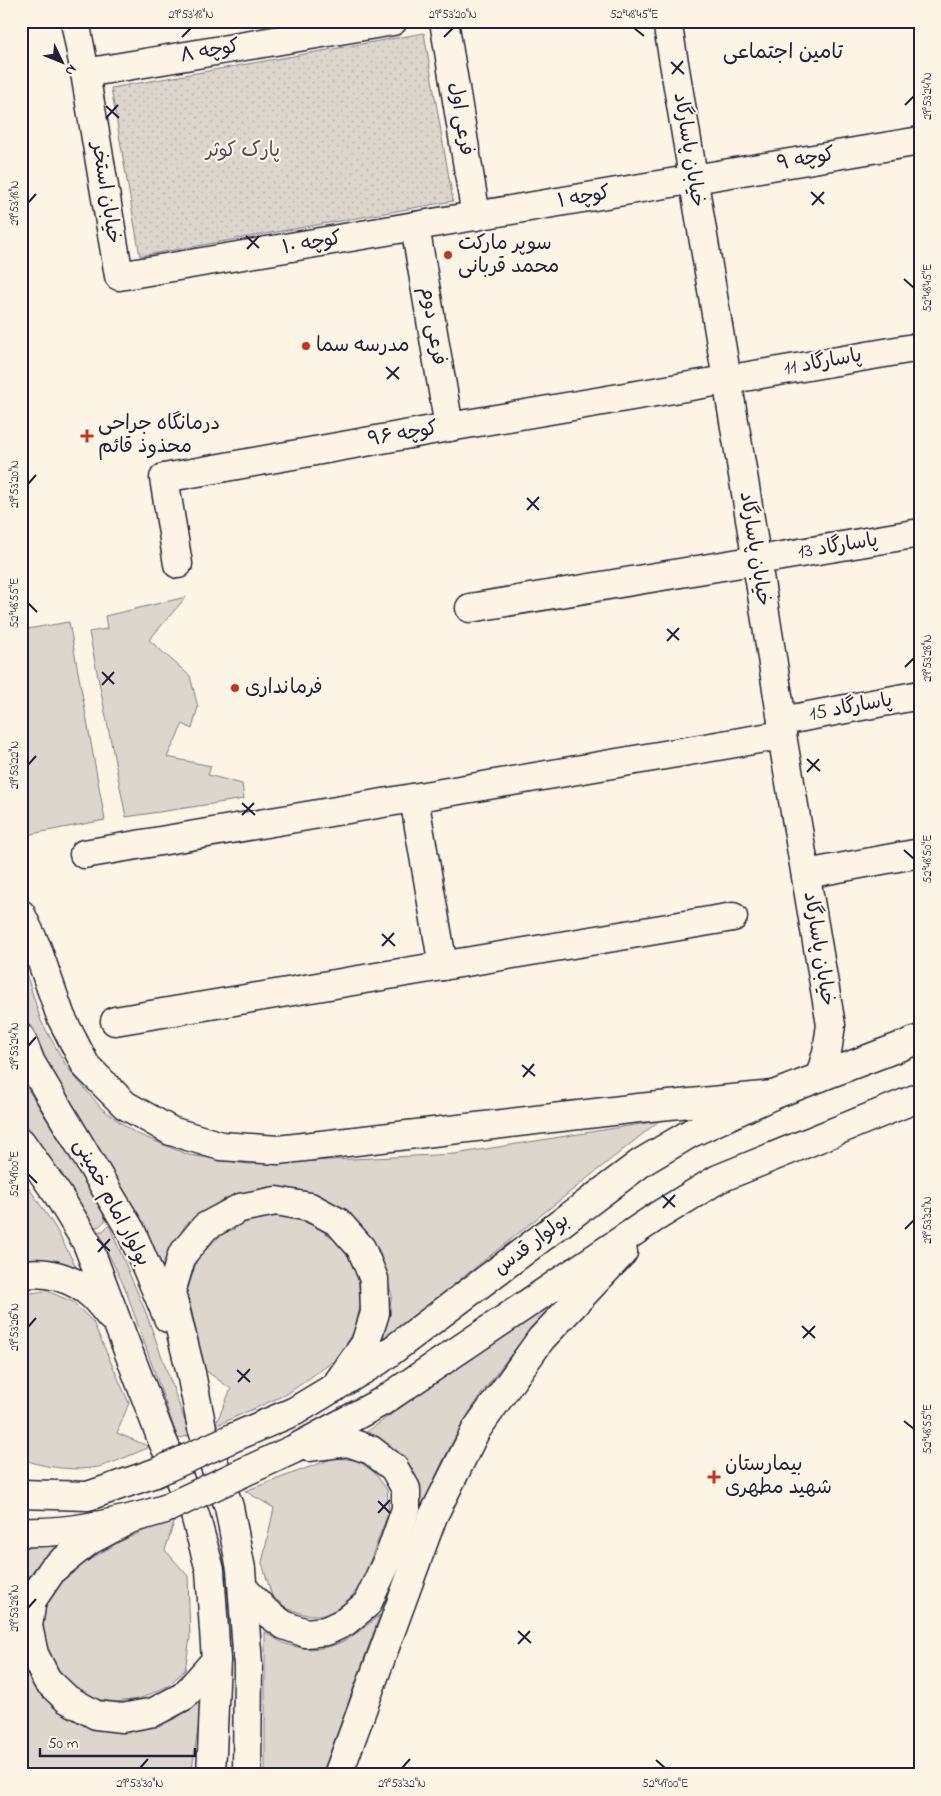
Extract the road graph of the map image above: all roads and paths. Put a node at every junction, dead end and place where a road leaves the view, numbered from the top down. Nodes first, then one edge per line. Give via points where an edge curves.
1 (75, 21) edge
2 (393, 21) edge
3 (444, 21) edge
4 (667, 21) edge
5 (366, 24) edge
6 (85, 73) junction
7 (920, 141) edge
8 (693, 179) junction
9 (476, 216) junction
10 (415, 226) junction
11 (119, 276) joint
12 (920, 347) edge
13 (727, 380) junction
14 (449, 427) junction
15 (920, 533) edge
16 (756, 560) junction
17 (178, 564) dead end
18 (470, 608) dead end
19 (920, 695) edge
20 (782, 728) junction
21 (414, 798) junction
22 (920, 853) edge
23 (84, 854) dead end
24 (806, 874) junction
25 (21, 914) edge
26 (733, 917) dead end
27 (443, 966) junction
28 (115, 1021) dead end
29 (21, 1038) edge
30 (920, 1039) edge
31 (820, 1077) junction
32 (772, 1095) junction
33 (920, 1097) edge
34 (21, 1142) edge
35 (656, 1217) junction
36 (21, 1275) edge
37 (119, 1326) junction
38 (191, 1372) junction
39 (334, 1388) junction
40 (294, 1448) junction
41 (25, 1491) edge
42 (126, 1521) junction
43 (21, 1532) edge
44 (242, 1588) junction
45 (216, 1660) junction
46 (211, 1775) edge
47 (247, 1775) edge
48 (338, 1775) edge

1 - 6 main road, خیابان استخر
2 - 5 main road, کوچه ۸
3 - 9 main road, فرعی اول
4 - 8 main road, خیابان پاسارگاد
5 - 6 main road, کوچه ۸
6 - 11 main road, خیابان استخر
7 - 8 main road, کوچه ۹
8 - 9 main road, کوچه ۱
8 - 13 main road, خیابان پاسارگاد
9 - 10 main road, کوچه ۱۰
10 - 11 main road, کوچه ۱۰
10 - 14 main road, فرعی دوم
12 - 13 main road, پاسارگاد 11
13 - 14 main road, کوچه ۹۶
13 - 16 main road, خیابان پاسارگاد
14 - 17 main road, کوچه ۹۶ via 164,478
15 - 16 main road, پاسارگاد 13
16 - 18 main road, پاسارگاد 13
16 - 20 main road, خیابان پاسارگاد
19 - 20 main road, پاسارگاد 15
20 - 21 main road, پاسارگاد 15
20 - 24 main road, خیابان پاسارگاد
21 - 23 main road, پاسارگاد 15
21 - 27 main road
22 - 24 main road
24 - 31 main road, خیابان پاسارگاد via 831,1025
25 - 32 main road via 37,948 61,1017 86,1066 125,1105 171,1131 221,1146 278,1150
26 - 27 main road
27 - 28 main road
29 - 38 main road, بولوار امام خمینی via 31,1063 131,1231
30 - 31 main road, بولوار قدس
31 - 32 main road, بولوار قدس
32 - 39 main road, بولوار قدس via 691,1133 642,1162 378,1361
33 - 35 main road via 718,1179
34 - 37 main road, بولوار امام خمینی via 88,1243
35 - 40 main road via 383,1401
35 - 48 main road via 541,1339 476,1430 433,1516
36 - 37 main road via 33,1272 67,1279 92,1295
37 - 45 main road, بولوار امام خمینی via 161,1438 195,1515 210,1570
38 - 39 main road via 171,1292 182,1254 204,1227 240,1208 276,1201 310,1207 338,1222 361,1248 374,1279 375,1313 365,1344
38 - 44 main road via 202,1428 229,1507
39 - 41 main road, بولوار قدس, bridge via 295,1411 155,1473 88,1496
40 - 42 main road, bridge via 166,1509
40 - 44 main road via 348,1442 371,1450 394,1468 406,1489 406,1509 390,1554 367,1604 345,1622 326,1631 306,1633 284,1625
42 - 43 main road via 46,1533
42 - 45 main road via 90,1540 53,1568 32,1600 28,1626 34,1654 47,1680 67,1699 96,1715 122,1718 154,1712 184,1696
44 - 47 main road via 248,1665
45 - 46 main road, بولوار امام خمینی

